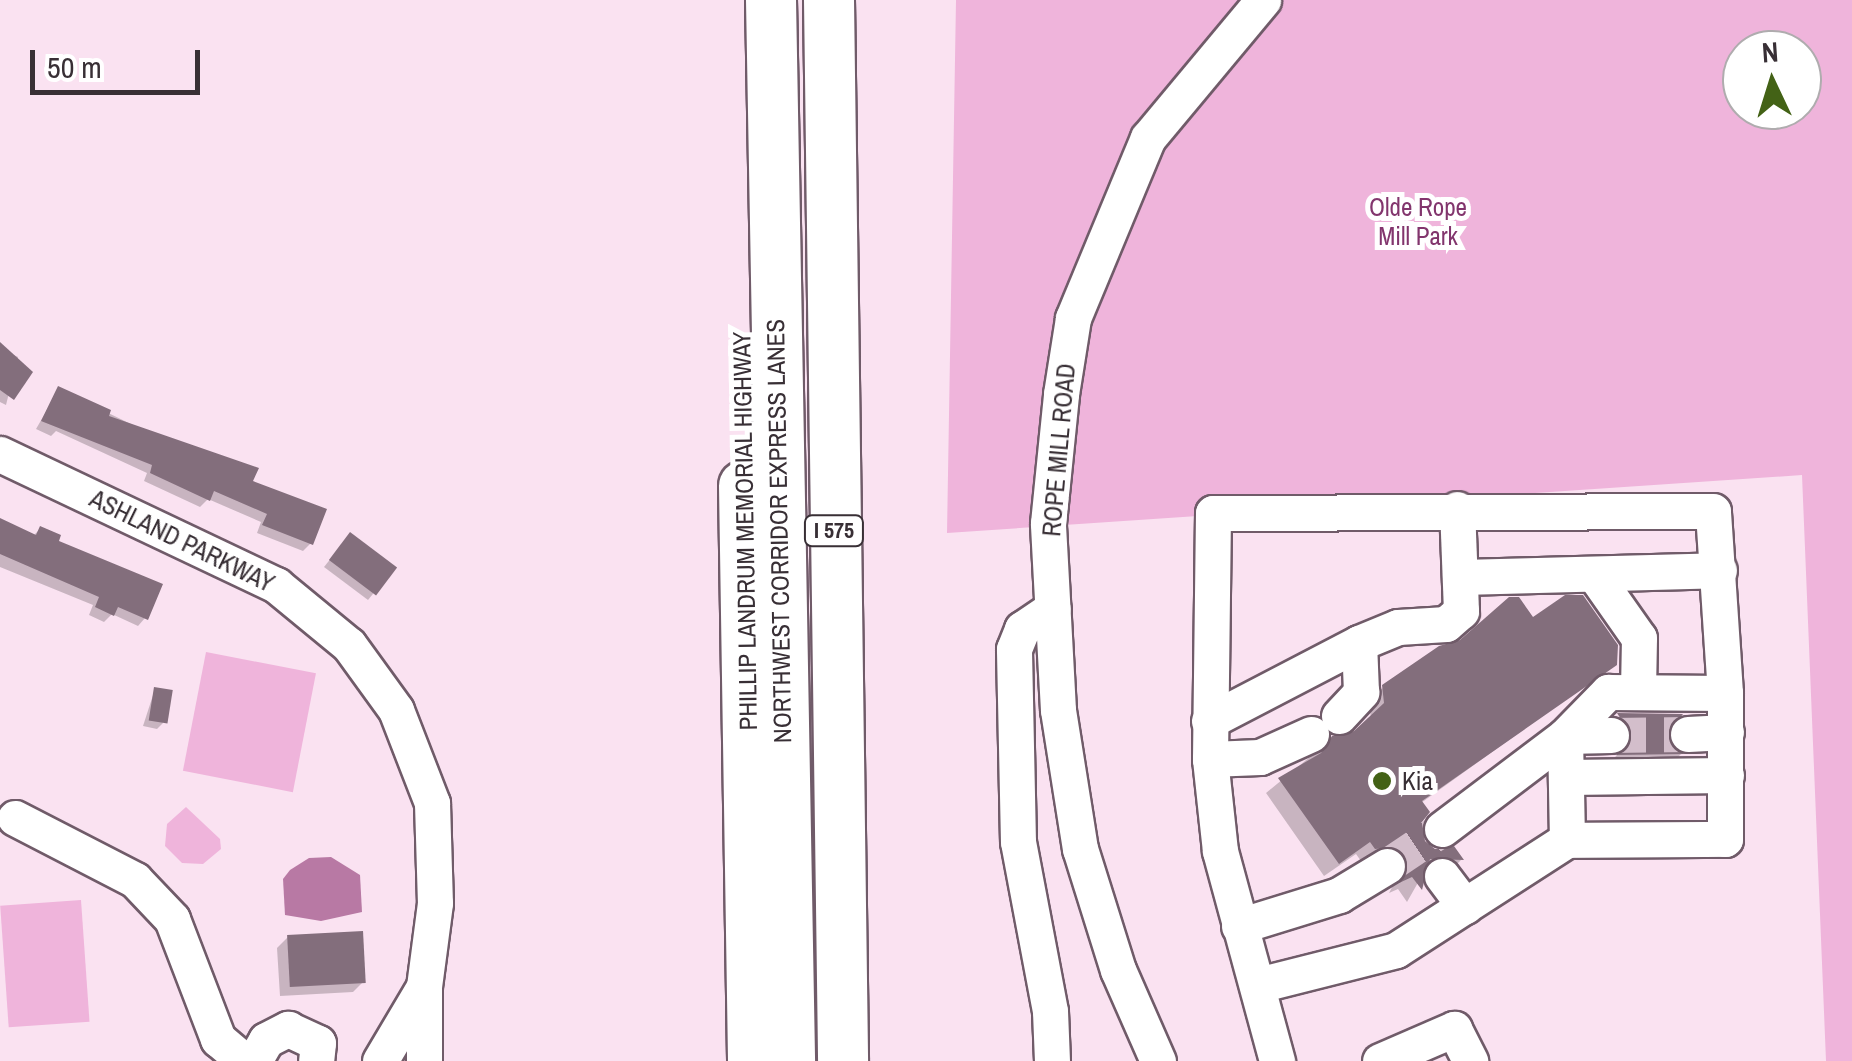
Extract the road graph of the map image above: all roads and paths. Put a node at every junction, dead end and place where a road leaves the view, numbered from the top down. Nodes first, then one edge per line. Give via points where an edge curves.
1 (737, 0) edge
2 (771, 0) edge
3 (829, 0) edge
4 (1263, 0) edge
5 (0, 454) edge
6 (1457, 509) junction
7 (1718, 570) junction
8 (1594, 574) junction
9 (1460, 577) junction
10 (1053, 608) junction
11 (1359, 643) junction
12 (1638, 692) junction
13 (1725, 692) junction
14 (1209, 721) junction
15 (1726, 732) junction
16 (1688, 734) tunnel mouth
17 (1611, 735) tunnel mouth
18 (1566, 736) junction
19 (1210, 758) junction
20 (1726, 775) junction
21 (1567, 777) junction
22 (15, 818) dead end
23 (1442, 829) tunnel mouth
24 (1567, 840) junction
25 (1387, 866) tunnel mouth
26 (1442, 876) dead end
27 (1464, 906) junction
28 (1239, 926) junction
29 (1258, 985) junction
30 (424, 986) junction
31 (244, 1061) edge
32 (254, 1061) edge
33 (316, 1061) edge
34 (380, 1061) edge
35 (424, 1061) edge
36 (753, 1061) edge
37 (790, 1061) edge
38 (843, 1061) edge
39 (1052, 1061) edge
40 (1158, 1061) edge
41 (1277, 1061) edge
42 (1380, 1061) edge
43 (1470, 1061) edge

1 - 36 highway, PHILLIP LANDRUM MEMORIAL HIGHWAY
2 - 37 highway, NORTHWEST CORRIDOR EXPRESS LANES
3 - 38 highway, I 575
4 - 10 street, ROPE MILL ROAD via 1148,138 1073,318 1048,523
5 - 30 street, ASHLAND PARKWAY via 276,585 349,644 396,710 432,804 434,903
6 - 7 street via 1712,511
6 - 9 street
6 - 14 street via 1213,512
7 - 8 street
7 - 13 street
8 - 9 street
8 - 12 street via 1639,638
9 - 11 street via 1461,611 1446,624 1398,627
10 - 39 street via 1022,628 1014,649 1018,842 1050,1011
10 - 40 street, ROPE MILL ROAD via 1058,710 1080,850 1118,970
11 - 14 street
11 - 19 street via 1361,692 1325,725 1260,757
12 - 13 street
12 - 18 street via 1608,692
13 - 15 street
14 - 19 street
15 - 16 street
15 - 20 street
17 - 18 street
18 - 21 street
18 - 23 street
19 - 28 street via 1220,850
20 - 21 street
20 - 24 street via 1725,839
21 - 24 street
22 - 31 street via 135,880 160,906 199,976 218,1039
24 - 27 street
25 - 28 street via 1338,895
26 - 27 street
27 - 29 street via 1396,950
28 - 29 street
29 - 41 street
30 - 34 street, ASHLAND PARKWAY
30 - 35 street, ASHLAND PARKWAY
32 - 33 street via 266,1040 288,1028 318,1043
42 - 43 street via 1454,1029

